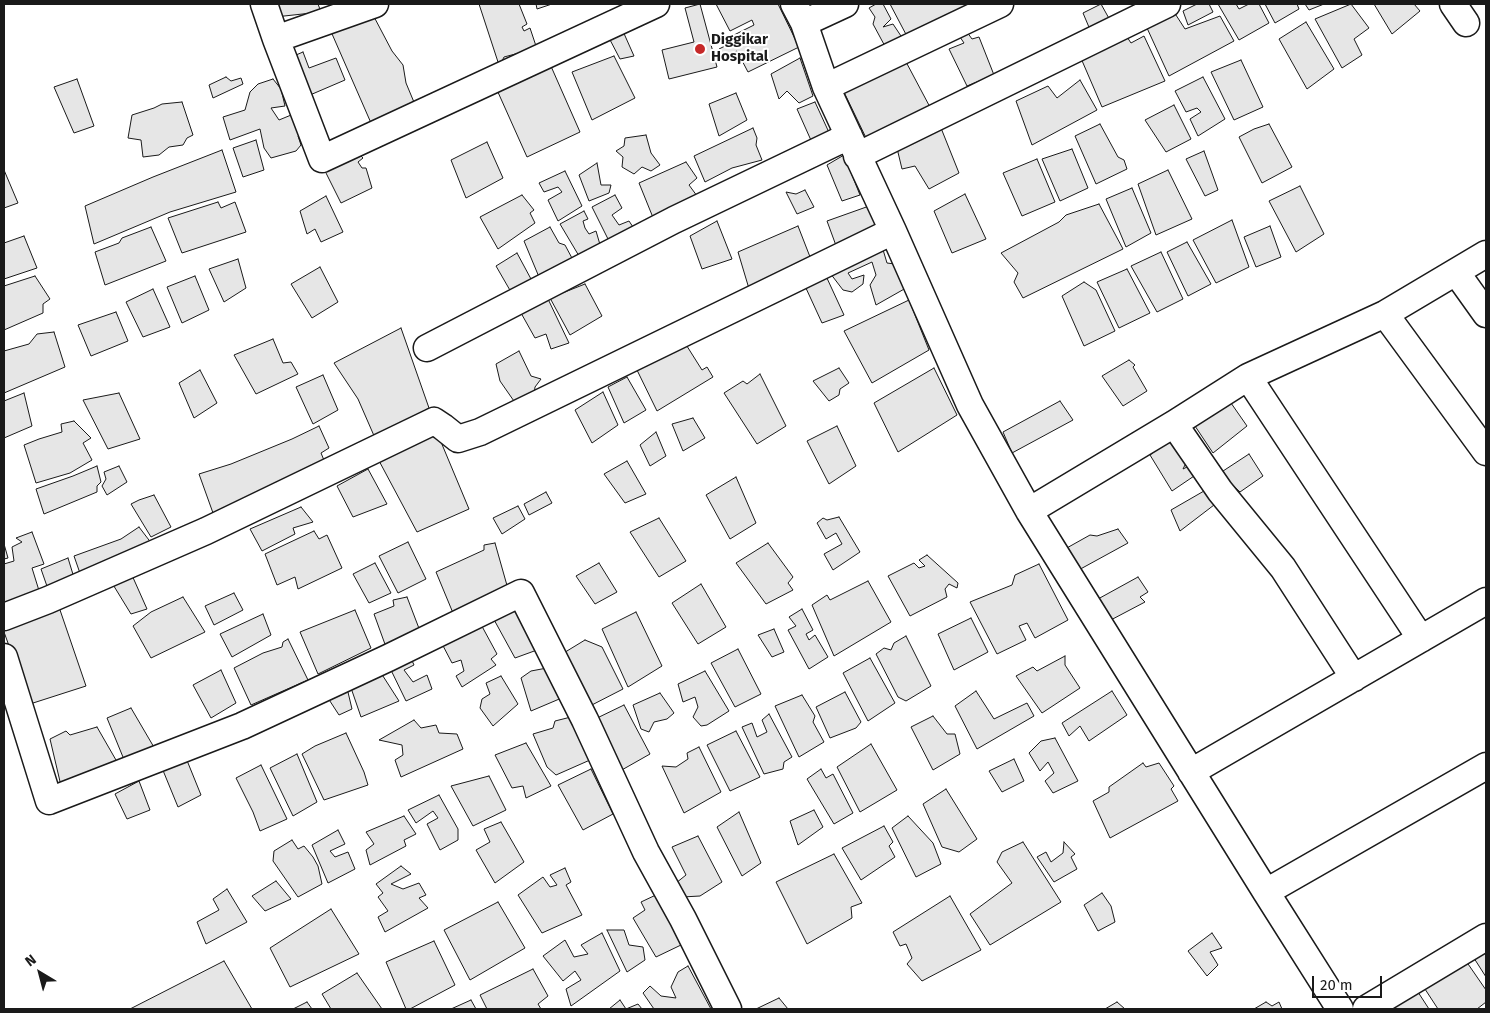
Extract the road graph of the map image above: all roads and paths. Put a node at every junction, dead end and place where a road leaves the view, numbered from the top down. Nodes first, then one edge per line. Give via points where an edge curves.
1 (264, 4) edge
2 (375, 4) edge
3 (656, 4) edge
4 (845, 4) edge
5 (1000, 4) edge
6 (1166, 4) edge
7 (799, 14) edge
8 (276, 39) junction
9 (826, 88) junction
10 (853, 146) junction
11 (892, 231) junction
12 (1486, 254) edge
13 (1456, 272) junction
14 (1385, 314) junction
15 (1486, 314) edge
16 (427, 348) dead end
17 (1248, 377) junction
18 (1174, 424) junction
19 (1486, 452) edge
20 (1029, 511) junction
21 (1486, 602) edge
22 (4, 617) edge
23 (1421, 639) junction
24 (4, 657) edge
25 (1354, 678) junction
26 (1486, 766) edge
27 (1191, 772) junction
28 (1266, 892) junction
29 (1486, 937) edge
30 (728, 1009) edge
31 (1340, 1009) edge
32 (1366, 1009) edge

1 - 8 street
2 - 8 street
3 - 8 street via 322,159
4 - 7 street
5 - 9 street
6 - 10 street
7 - 9 street
9 - 10 street
10 - 11 street
10 - 16 street via 674,220
11 - 20 street via 970,405
11 - 22 street via 480,432 458,439 434,421 206,531
12 - 13 street
13 - 14 street
13 - 15 street
14 - 17 street
14 - 19 street
17 - 18 street
17 - 23 street
18 - 20 street
18 - 25 street via 1220,491 1283,568
20 - 27 street
21 - 23 street
23 - 25 street
24 - 30 street via 49,801 242,726 521,593 646,852
25 - 27 street
26 - 28 street
27 - 28 street
28 - 31 street
29 - 32 street

